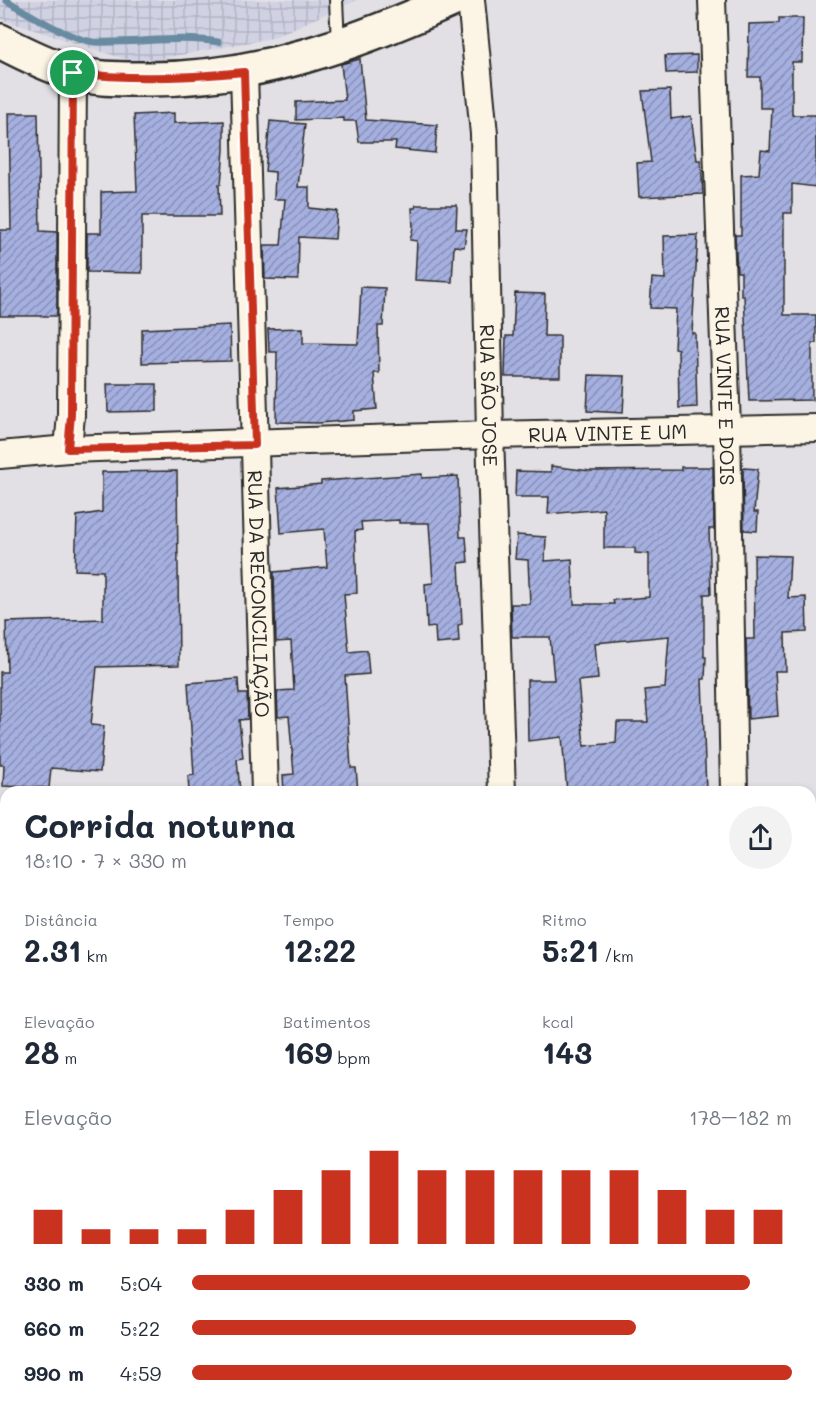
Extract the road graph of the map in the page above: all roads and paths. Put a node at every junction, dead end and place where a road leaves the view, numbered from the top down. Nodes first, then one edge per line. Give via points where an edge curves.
1 (337, 0) edge
2 (452, 0) edge
3 (471, 0) edge
4 (712, 0) edge
5 (0, 41) edge
6 (338, 47) junction
7 (244, 72) junction
8 (73, 73) junction
9 (816, 428) edge
10 (727, 429) junction
11 (490, 435) junction
12 (255, 445) junction
13 (68, 449) junction
14 (0, 455) edge
15 (265, 786) edge
16 (502, 786) edge
17 (734, 786) edge

1 - 6 lane
2 - 6 main road
3 - 11 street, RUA SÃO JOSE via 484,134
4 - 10 street, RUA VINTE E DOIS
5 - 8 main road
6 - 7 main road
7 - 8 main road via 179,79 120,79
7 - 12 street, RUA DA RECONCILIAÇÃO
8 - 13 street
9 - 10 street, RUA VINTE E UM
10 - 11 street, RUA VINTE E UM
10 - 17 street, RUA VINTE E DOIS
11 - 12 street, RUA VINTE E UM
11 - 16 street, RUA SÃO JOSE
12 - 13 street, RUA VINTE E UM
12 - 15 street, RUA DA RECONCILIAÇÃO
13 - 14 street, RUA VINTE E UM

